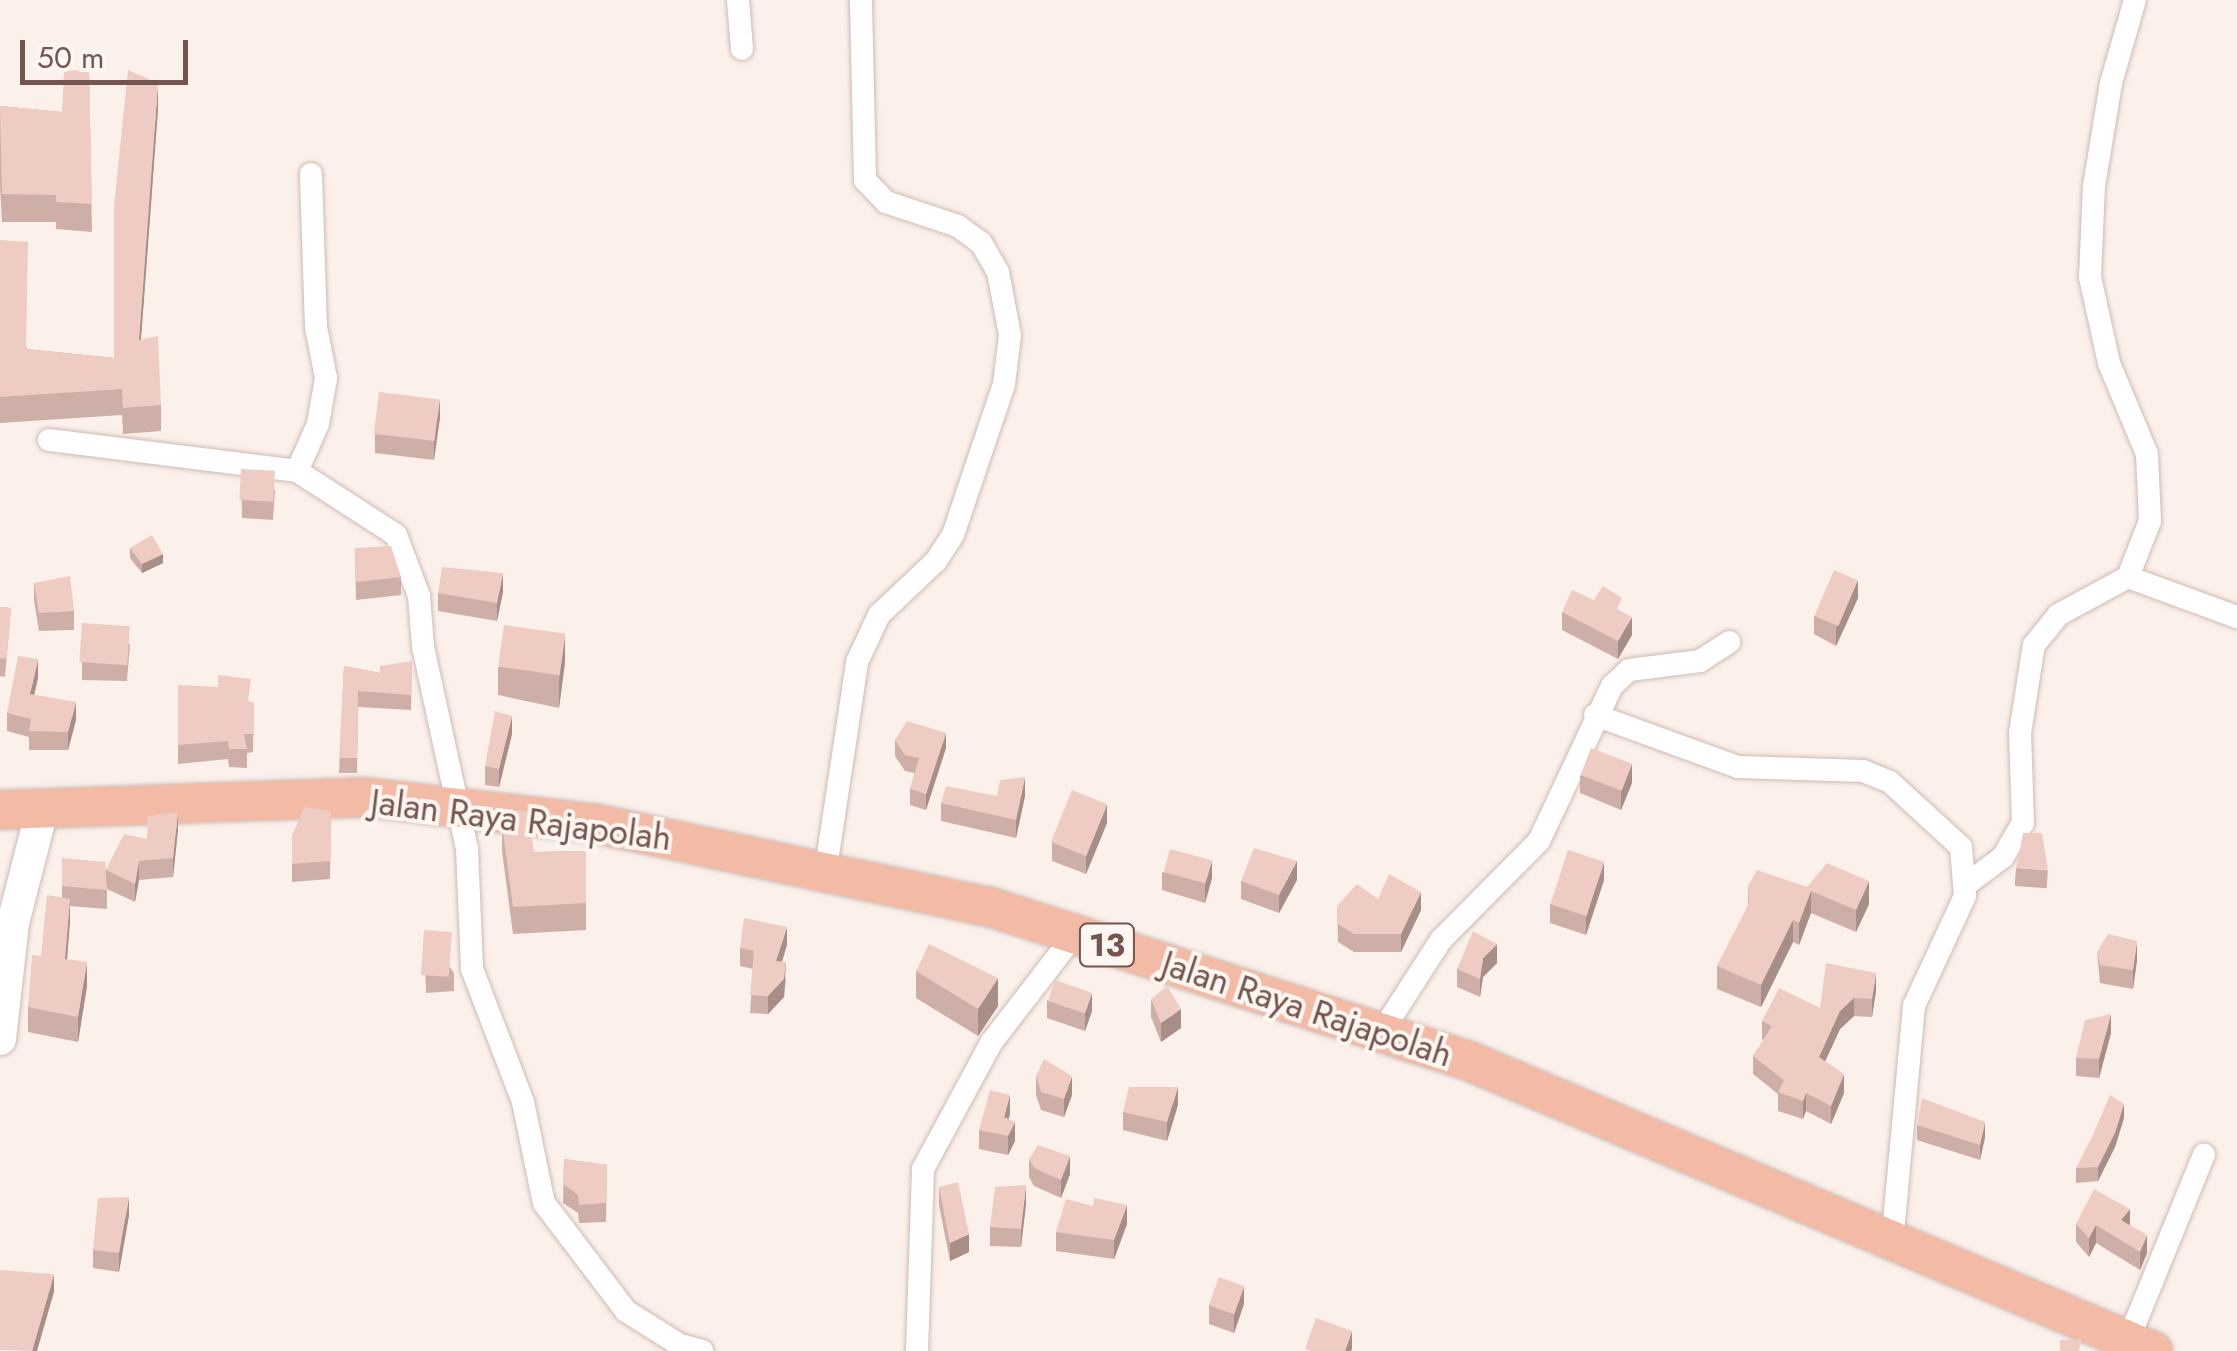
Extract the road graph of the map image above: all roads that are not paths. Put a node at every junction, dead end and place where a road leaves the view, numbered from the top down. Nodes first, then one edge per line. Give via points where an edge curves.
1 (738, 0) edge
2 (861, 0) edge
3 (2135, 0) edge
4 (742, 49) dead end
5 (311, 174) dead end
6 (49, 440) dead end
7 (298, 472) junction
8 (2128, 577) junction
9 (2237, 617) edge
10 (1730, 642) dead end
11 (1595, 715) junction
12 (459, 807) junction
13 (0, 810) edge
14 (42, 810) junction
15 (826, 868) junction
16 (1967, 884) junction
17 (1074, 934) junction
18 (1381, 1033) junction
19 (0, 1039) edge
20 (2204, 1154) dead end
21 (1892, 1244) junction
22 (2135, 1348) edge
23 (702, 1351) edge
24 (917, 1351) edge

1 - 4 street
2 - 15 street via 865,180 886,202 958,226 982,243 998,272 1010,336 1004,384 954,535 936,562 879,615 857,662
3 - 8 street via 2111,84 2094,186 2090,277 2105,350 2147,454 2152,488 2150,521
5 - 7 street via 316,327 326,378 318,424
6 - 7 street
7 - 12 street via 396,535 410,557
8 - 9 street
8 - 16 street via 2058,616 2034,644 2020,733 2024,823 2003,856
10 - 11 street via 1700,661 1629,670
11 - 16 street via 1738,767 1864,772 1890,782 1961,847
11 - 18 street via 1539,842 1442,940
12 - 14 highway, Jalan Raya Rajapolah / 13 via 364,797
12 - 15 highway, Jalan Raya Rajapolah / 13 via 598,824
12 - 23 street via 471,884 472,969 523,1102 544,1203 626,1311 664,1337
13 - 14 highway, Jalan Raya Rajapolah / 13
14 - 19 main road via 13,923
15 - 17 highway, Jalan Raya Rajapolah / 13
16 - 21 street via 1914,1006
17 - 18 highway, Jalan Raya Rajapolah / 13
17 - 24 street via 991,1043 923,1169
18 - 21 highway, Jalan Raya Rajapolah / 13 via 1468,1061
20 - 22 street
21 - 22 highway, Jalan Raya Rajapolah / 13

